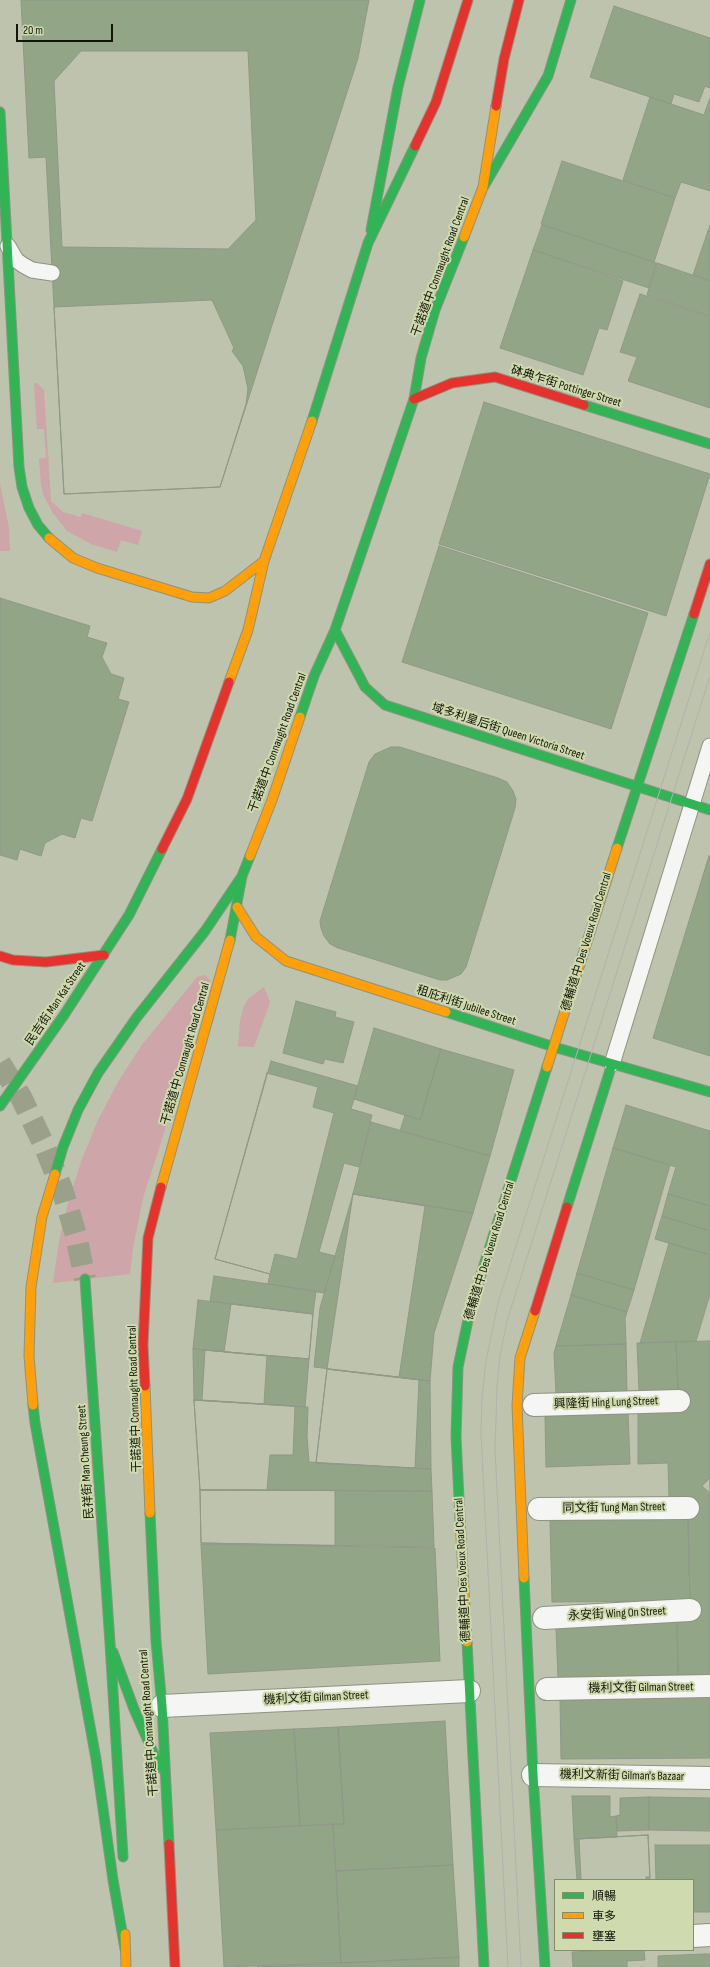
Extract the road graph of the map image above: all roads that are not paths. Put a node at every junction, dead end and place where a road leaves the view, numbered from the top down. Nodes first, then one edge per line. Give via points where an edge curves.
1 (420, 0) edge
2 (468, 0) edge
3 (519, 0) edge
4 (571, 0) edge
5 (0, 112) edge
6 (483, 187) junction
7 (7, 243) junction
8 (368, 243) junction
9 (52, 273) dead end
10 (414, 399) junction
11 (710, 444) edge
12 (264, 561) junction
13 (710, 564) edge
14 (335, 630) junction
15 (710, 746) edge
16 (637, 786) junction
17 (692, 804) junction
18 (710, 810) edge
19 (242, 876) junction
20 (237, 907) junction
21 (104, 955) junction
22 (0, 956) edge
23 (554, 1047) junction
24 (612, 1064) junction
25 (710, 1092) edge
26 (0, 1106) edge
27 (86, 1279) tunnel mouth
28 (679, 1401) dead end
29 (534, 1405) dead end
30 (688, 1508) dead end
31 (539, 1509) dead end
32 (690, 1610) dead end
33 (544, 1618) dead end
34 (110, 1643) junction
35 (710, 1686) edge
36 (548, 1689) dead end
37 (469, 1691) junction
38 (162, 1706) junction
39 (533, 1775) junction
40 (710, 1778) edge
41 (165, 1781) junction
42 (123, 1864) dead end
43 (124, 1887) dead end
44 (710, 1935) edge
45 (694, 1936) edge
46 (550, 1942) edge
47 (125, 1949) junction
48 (126, 1967) edge
49 (175, 1967) edge
50 (484, 1967) edge
51 (545, 1967) edge

1 - 8 main road via 398,88
2 - 8 main road via 436,102
3 - 6 main road, 干諾道中 Connaught Road Central via 504,59
4 - 6 main road, 干諾道中 Connaught Road Central via 548,76
5 - 7 main road
6 - 10 main road, 干諾道中 Connaught Road Central via 435,310 421,358
7 - 9 lane via 16,260 23,265 32,270
7 - 12 main road via 19,467 22,487 38,525 53,542 73,558 97,568 192,597 209,598 225,591
8 - 12 main road via 329,370
10 - 11 main road, 砵典乍街 Pottinger Street via 452,383 495,377
10 - 14 main road, 干諾道中 Connaught Road Central
12 - 21 main road, 民吉街 Man Kat Street via 248,630 187,799 129,915
13 - 16 main road, 德輔道中 Des Voeux Road Central
14 - 16 main road, 域多利皇后街 Queen Victoria Street via 365,687 384,705
14 - 19 main road, 干諾道中 Connaught Road Central via 314,676 272,800
15 - 17 lane
16 - 17 main road, 域多利皇后街 Queen Victoria Street
16 - 23 main road, 德輔道中 Des Voeux Road Central
17 - 18 main road, 域多利皇后街 Queen Victoria Street
17 - 24 lane
19 - 20 main road, 干諾道中 Connaught Road Central
19 - 47 main road via 206,931 137,1017 98,1073 78,1110 49,1191 35,1252 31,1287 29,1356 35,1423 96,1759
20 - 23 main road, 租庇利街 Jubilee Street via 256,937 286,961
20 - 38 main road, 干諾道中 Connaught Road Central via 228,951 148,1238 143,1345 156,1640
21 - 22 main road via 46,962 13,960
21 - 26 main road, 民吉街 Man Kat Street
23 - 24 main road, 租庇利街 Jubilee Street
23 - 37 main road, 德輔道中 Des Voeux Road Central via 471,1306 458,1367 456,1437
24 - 25 main road, 租庇利街 Jubilee Street
24 - 39 main road via 520,1358 517,1405 520,1505
27 - 34 main road, 民祥街 Man Cheung Street
28 - 29 street, 興隆街 Hing Lung Street
30 - 31 street, 同文街 Tung Man Street
32 - 33 street, 永安街 Wing On Street
34 - 41 main road via 134,1709
34 - 42 main road, 民祥街 Man Cheung Street
35 - 36 street, 機利文街 Gilman Street
37 - 38 street, 機利文街 Gilman Street
37 - 50 main road, 德輔道中 Des Voeux Road Central
38 - 41 main road, 干諾道中 Connaught Road Central
39 - 40 street, 機利文新街 Gilman's Bazaar
39 - 46 main road
41 - 49 main road, 干諾道中 Connaught Road Central
43 - 47 main road
44 - 45 street
46 - 51 main road
47 - 48 main road

